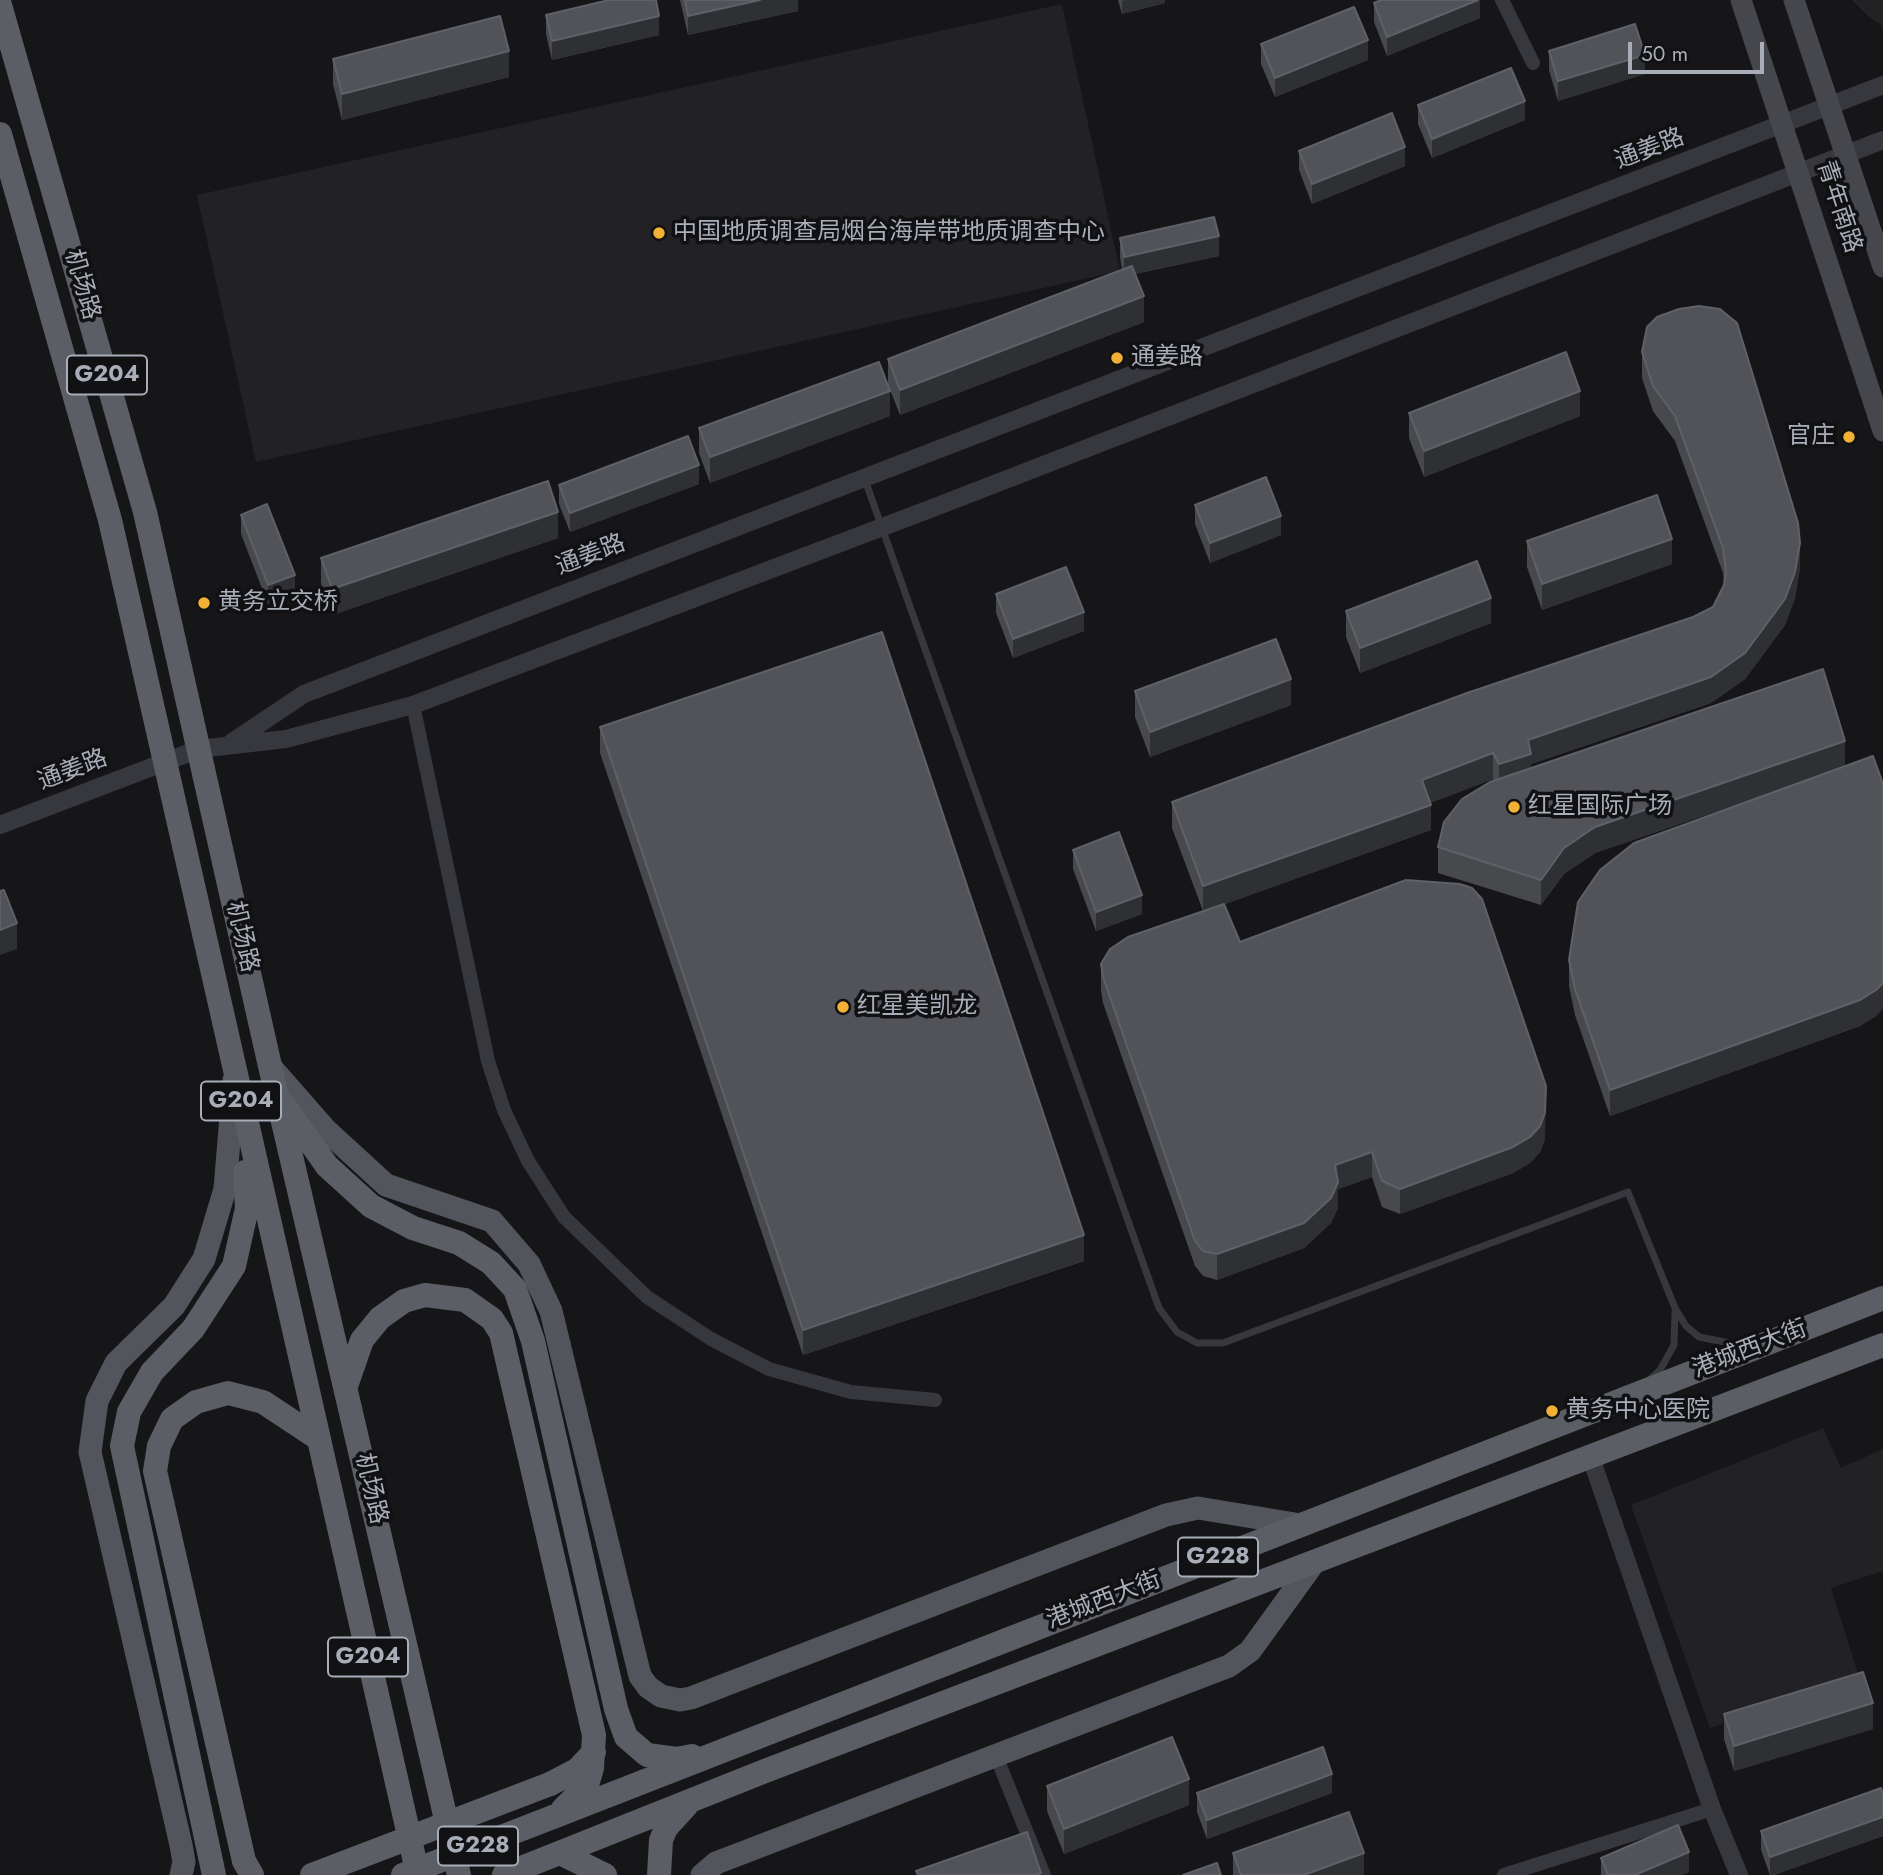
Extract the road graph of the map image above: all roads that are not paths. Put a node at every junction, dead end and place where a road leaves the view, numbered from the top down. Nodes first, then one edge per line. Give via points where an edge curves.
1 (1503, 0) edge
2 (1741, 0) edge
3 (1794, 0) edge
4 (0, 5) edge
5 (1533, 63) dead end
6 (1883, 85) edge
7 (1829, 106) junction
8 (1782, 125) junction
9 (0, 134) edge
10 (1883, 140) edge
11 (1847, 154) junction
12 (1800, 172) junction
13 (1883, 267) edge
14 (1883, 431) edge
15 (863, 477) junction
16 (882, 527) junction
17 (414, 705) junction
18 (228, 745) junction
19 (199, 750) junction
20 (163, 762) junction
21 (0, 825) edge
22 (270, 1066) junction
23 (234, 1073) junction
24 (277, 1095) junction
25 (242, 1105) junction
26 (1883, 1298) edge
27 (1675, 1308) junction
28 (1769, 1342) junction
29 (1883, 1345) edge
30 (346, 1387) junction
31 (1625, 1398) junction
32 (935, 1399) dead end
33 (319, 1439) junction
34 (1591, 1458) junction
35 (1301, 1525) junction
36 (1313, 1564) junction
37 (757, 1738) junction
38 (594, 1752) junction
39 (996, 1756) junction
40 (691, 1801) junction
41 (1712, 1809) junction
42 (553, 1817) junction
43 (562, 1854) junction
44 (181, 1875) edge
45 (214, 1875) edge
46 (252, 1875) edge
47 (312, 1875) edge
48 (403, 1875) edge
49 (418, 1875) edge
50 (458, 1875) edge
51 (504, 1875) edge
52 (605, 1875) edge
53 (659, 1875) edge
54 (702, 1875) edge
55 (1044, 1875) edge
56 (1504, 1875) edge
57 (1739, 1875) edge

1 - 5 street
2 - 8 main road, 青年南路
3 - 7 main road, 青年南路
4 - 19 highway, 机场路 / G204 via 145,512
6 - 7 street, 通姜路
7 - 8 street, 通姜路
7 - 11 main road, 青年南路
8 - 12 main road, 青年南路
8 - 15 street, 通姜路
9 - 20 highway, 机场路 / G204 via 110,520
10 - 11 street, 通姜路
11 - 12 street, 通姜路
11 - 13 main road, 青年南路
12 - 14 main road, 青年南路
12 - 16 street, 通姜路
15 - 16 lane
15 - 18 street, 通姜路 via 304,694
16 - 17 street, 通姜路
16 - 27 lane via 1159,1308 1177,1332 1197,1343 1223,1343 1628,1192
17 - 18 street, 通姜路 via 286,740
17 - 32 street via 488,1061 528,1161 564,1217 647,1297 711,1339 769,1369 851,1392
18 - 19 street, 通姜路
19 - 20 street, 通姜路
19 - 22 highway, 机场路 / G204
20 - 21 street, 通姜路
20 - 23 highway, 机场路 / G204
22 - 24 highway, 机场路 / G204
22 - 35 main road via 326,1130 386,1185 492,1221 529,1264 551,1311 640,1676 661,1696 691,1698 1166,1515 1198,1508
23 - 25 highway, 机场路 / G204
23 - 44 main road via 225,1189 204,1259 174,1306 116,1363 97,1401 90,1452 181,1845
24 - 30 highway, 机场路 / G204
24 - 37 highway via 327,1166 371,1206 413,1228 459,1243 491,1263 515,1289 533,1341 626,1737 647,1755 677,1759
25 - 33 highway, 机场路 / G204
25 - 45 highway via 247,1208 234,1266 192,1329 152,1372 129,1412 122,1446
26 - 28 highway, 港城西大街 / G228
27 - 28 lane via 1699,1337 1737,1345
27 - 31 lane via 1674,1345 1660,1370
28 - 31 highway, 港城西大街 / G228
29 - 34 highway, 港城西大街 / G228
30 - 38 highway via 362,1340 380,1318 404,1301 445,1295 465,1300 492,1319 506,1348 590,1713
30 - 50 highway, 机场路 / G204
31 - 35 highway, 港城西大街 / G228
33 - 46 highway via 262,1402 229,1393 196,1402 172,1419 159,1446 155,1471 244,1861
33 - 49 highway, 机场路 / G204
34 - 36 highway, 港城西大街 / G228
34 - 41 street
35 - 37 highway, 港城西大街 / G228
36 - 39 main road via 1250,1651 1229,1666
36 - 40 highway, 港城西大街 / G228
37 - 42 highway, 港城西大街 / G228
38 - 42 highway via 587,1785
38 - 47 highway, bridge via 578,1770 550,1784
39 - 54 main road via 716,1863
39 - 55 street
40 - 43 highway, 港城西大街 / G228
40 - 53 highway via 674,1817 661,1840
41 - 56 street
41 - 57 street
42 - 48 highway, 港城西大街 / G228, bridge
43 - 51 highway, 港城西大街 / G228
43 - 52 highway

